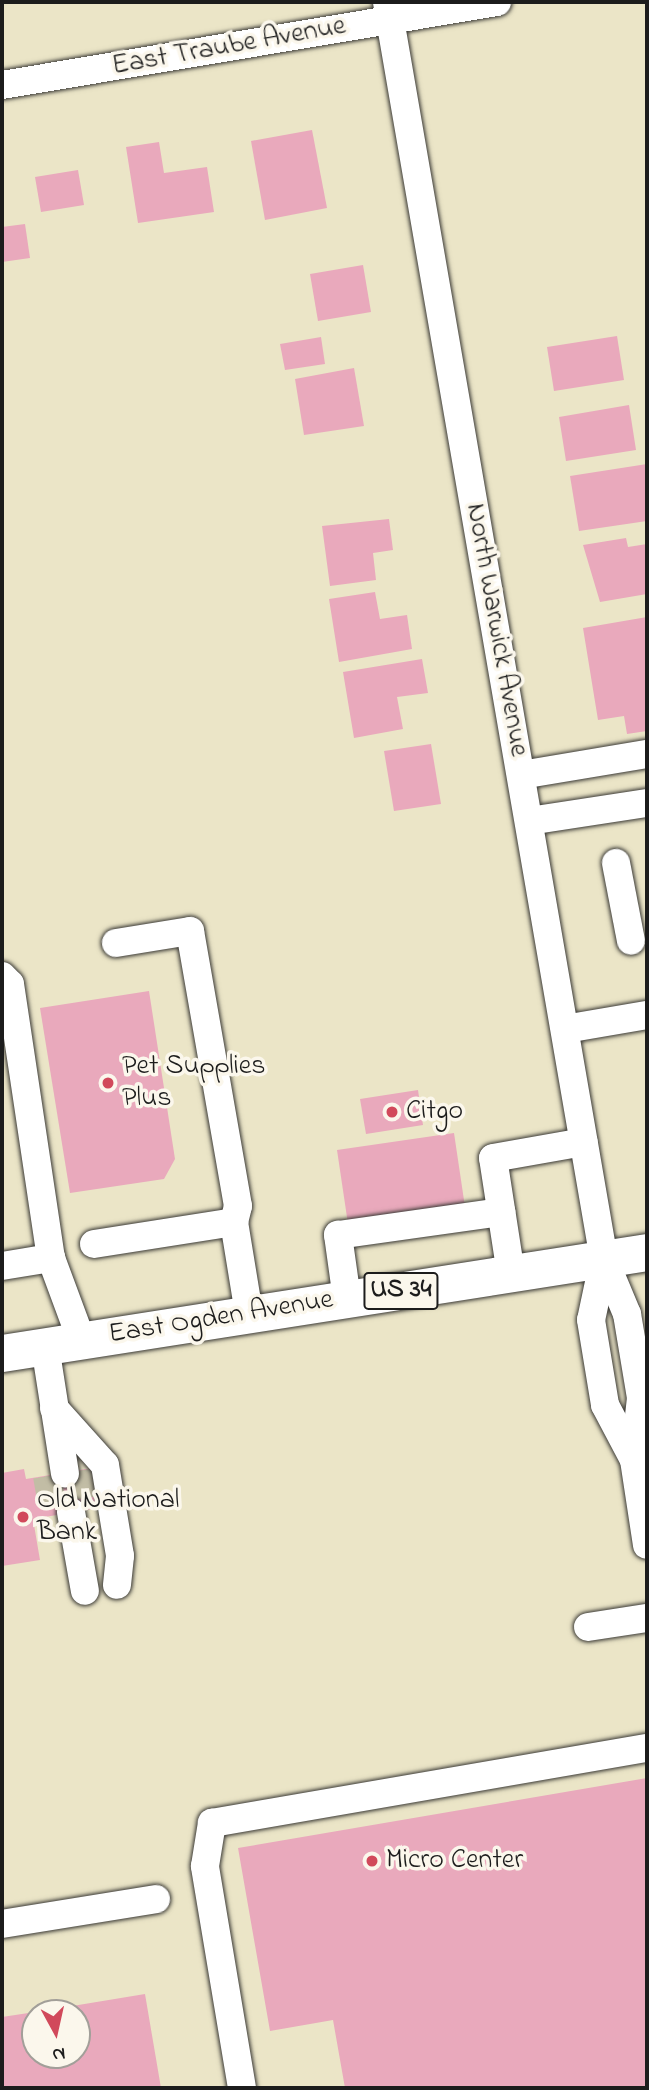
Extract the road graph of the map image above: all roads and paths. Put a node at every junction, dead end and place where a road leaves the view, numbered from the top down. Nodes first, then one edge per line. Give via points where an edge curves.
1 (497, 2) edge
2 (389, 11) edge
3 (2, 85) edge
4 (647, 754) edge
5 (520, 775) junction
6 (647, 803) edge
7 (528, 821) junction
8 (616, 863) dead end
9 (631, 940) dead end
10 (116, 943) dead end
11 (2, 976) edge
12 (647, 1015) edge
13 (565, 1029) junction
14 (584, 1142) junction
15 (501, 1212) junction
16 (234, 1222) junction
17 (94, 1244) dead end
18 (647, 1252) edge
19 (51, 1258) junction
20 (604, 1259) junction
21 (2, 1266) edge
22 (510, 1274) junction
23 (346, 1299) junction
24 (249, 1314) junction
25 (81, 1339) junction
26 (45, 1346) junction
27 (2, 1353) edge
28 (54, 1408) junction
29 (77, 1431) junction
30 (634, 1460) junction
31 (72, 1512) tunnel mouth
32 (647, 1545) edge
33 (647, 1618) edge
34 (588, 1628) dead end
35 (647, 1748) edge
36 (156, 1899) dead end
37 (2, 1924) edge
38 (242, 2088) edge

1 - 2 street, East Traube Avenue
2 - 3 street, East Traube Avenue
2 - 5 street, North Warwick Avenue
4 - 5 street
5 - 7 street, North Warwick Avenue
6 - 7 street
7 - 13 street, North Warwick Avenue
8 - 9 street
10 - 16 street via 190,931 238,1206
11 - 19 street via 10,984
12 - 13 street
13 - 14 street, North Warwick Avenue
14 - 15 street via 493,1157
14 - 20 street, North Warwick Avenue
15 - 22 street
15 - 23 street via 338,1235
16 - 17 street
16 - 24 street
18 - 20 main road, East Ogden Avenue / US 34
19 - 21 street
19 - 25 street
20 - 22 main road, East Ogden Avenue / US 34
20 - 30 street via 627,1314 642,1398
20 - 30 street via 591,1320 604,1405
22 - 23 main road, East Ogden Avenue / US 34
23 - 24 main road, East Ogden Avenue / US 34
24 - 25 main road, East Ogden Avenue / US 34
25 - 26 main road, East Ogden Avenue / US 34
26 - 27 main road, East Ogden Avenue / US 34
26 - 28 street
28 - 29 street
28 - 29 street via 65,1473
29 - 31 street via 105,1465 120,1556 93,1590
30 - 32 street
33 - 34 street
35 - 38 street via 212,1823 205,1866
36 - 37 street

